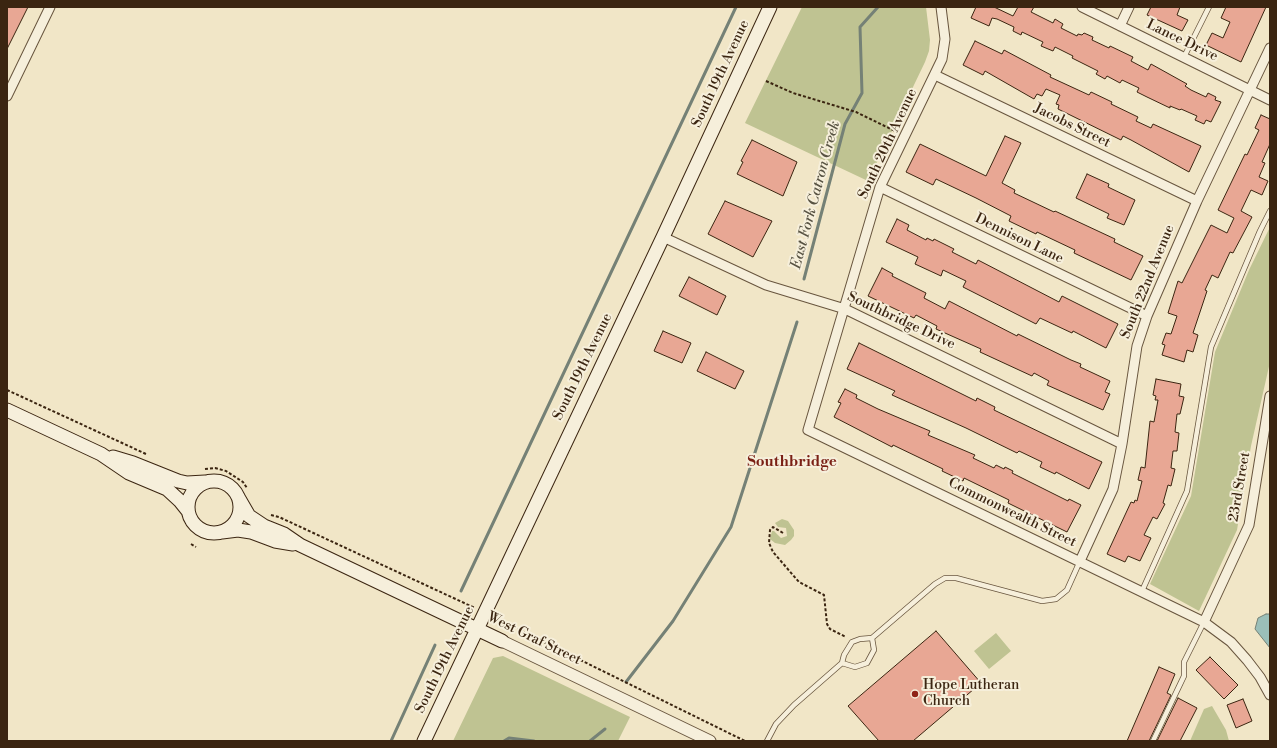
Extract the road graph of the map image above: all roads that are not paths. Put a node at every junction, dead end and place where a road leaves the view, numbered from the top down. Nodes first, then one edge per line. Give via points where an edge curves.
1 (50, 7) edge
2 (770, 7) edge
3 (941, 7) edge
4 (1082, 7) edge
5 (1129, 7) edge
6 (1209, 7) edge
7 (1120, 26) junction
8 (1270, 48) edge
9 (1184, 58) junction
10 (935, 76) junction
11 (1250, 90) junction
12 (7, 96) edge
13 (1270, 100) edge
14 (880, 187) junction
15 (1197, 201) junction
16 (1270, 211) edge
17 (663, 237) junction
18 (845, 309) junction
19 (1147, 316) junction
20 (1270, 396) edge
21 (7, 410) edge
22 (808, 430) joint
23 (1122, 444) junction
24 (101, 454) junction
25 (207, 482) junction
26 (238, 497) junction
27 (188, 510) junction
28 (221, 532) junction
29 (300, 545) junction
30 (1080, 561) junction
31 (1142, 591) junction
32 (1204, 622) junction
33 (477, 629) junction
34 (872, 638) junction
35 (502, 641) joint
36 (842, 663) junction
37 (1270, 695) edge
38 (424, 741) edge
39 (710, 741) edge
40 (767, 741) edge
41 (1153, 741) edge

1 - 12 street
2 - 17 main road, South 19th Avenue
3 - 10 street, South 20th Avenue via 945,39 942,60
4 - 7 street, Lance Drive
5 - 7 street
6 - 9 lane
7 - 9 street, Lance Drive
8 - 11 street, South 22nd Avenue
9 - 11 street, Lance Drive
10 - 14 street, South 20th Avenue
10 - 15 street, Jacobs Street
11 - 13 street, Lance Drive
11 - 15 street, South 22nd Avenue
14 - 18 street, South 20th Avenue
14 - 19 street, Dennison Lane
15 - 19 street, South 22nd Avenue
16 - 31 lane via 1210,347 1187,491
17 - 18 street, Southbridge Drive via 766,285
17 - 33 main road, South 19th Avenue
18 - 22 street, South 20th Avenue
18 - 23 street, Southbridge Drive
19 - 23 street, South 22nd Avenue via 1137,346
20 - 32 street, 23rd Street via 1249,525
21 - 24 main road
22 - 30 street, Commonwealth Street
23 - 30 street, South 22nd Avenue via 1113,489
24 - 25 main road via 133,463 178,481
24 - 27 main road via 129,473 167,490
25 - 26 main road via 225,483
25 - 27 main road via 192,492
26 - 28 main road via 240,509 236,521
26 - 29 main road, West Graf Street via 244,509 256,522 284,534
27 - 28 main road via 197,527 208,532
28 - 29 main road, West Graf Street via 251,532 275,541
29 - 33 main road, West Graf Street
30 - 31 street, Commonwealth Street
30 - 34 lane via 1067,590 1056,599 1042,601 956,578 945,578
31 - 32 street, Commonwealth Street
32 - 37 street, Commonwealth Street via 1231,642 1260,677
32 - 41 lane via 1184,662 1184,676
33 - 35 main road, West Graf Street
33 - 38 main road, South 19th Avenue
34 - 36 lane via 852,642
34 - 36 lane via 874,650 868,663 855,667
35 - 39 street, West Graf Street
36 - 40 lane via 794,705 776,724

